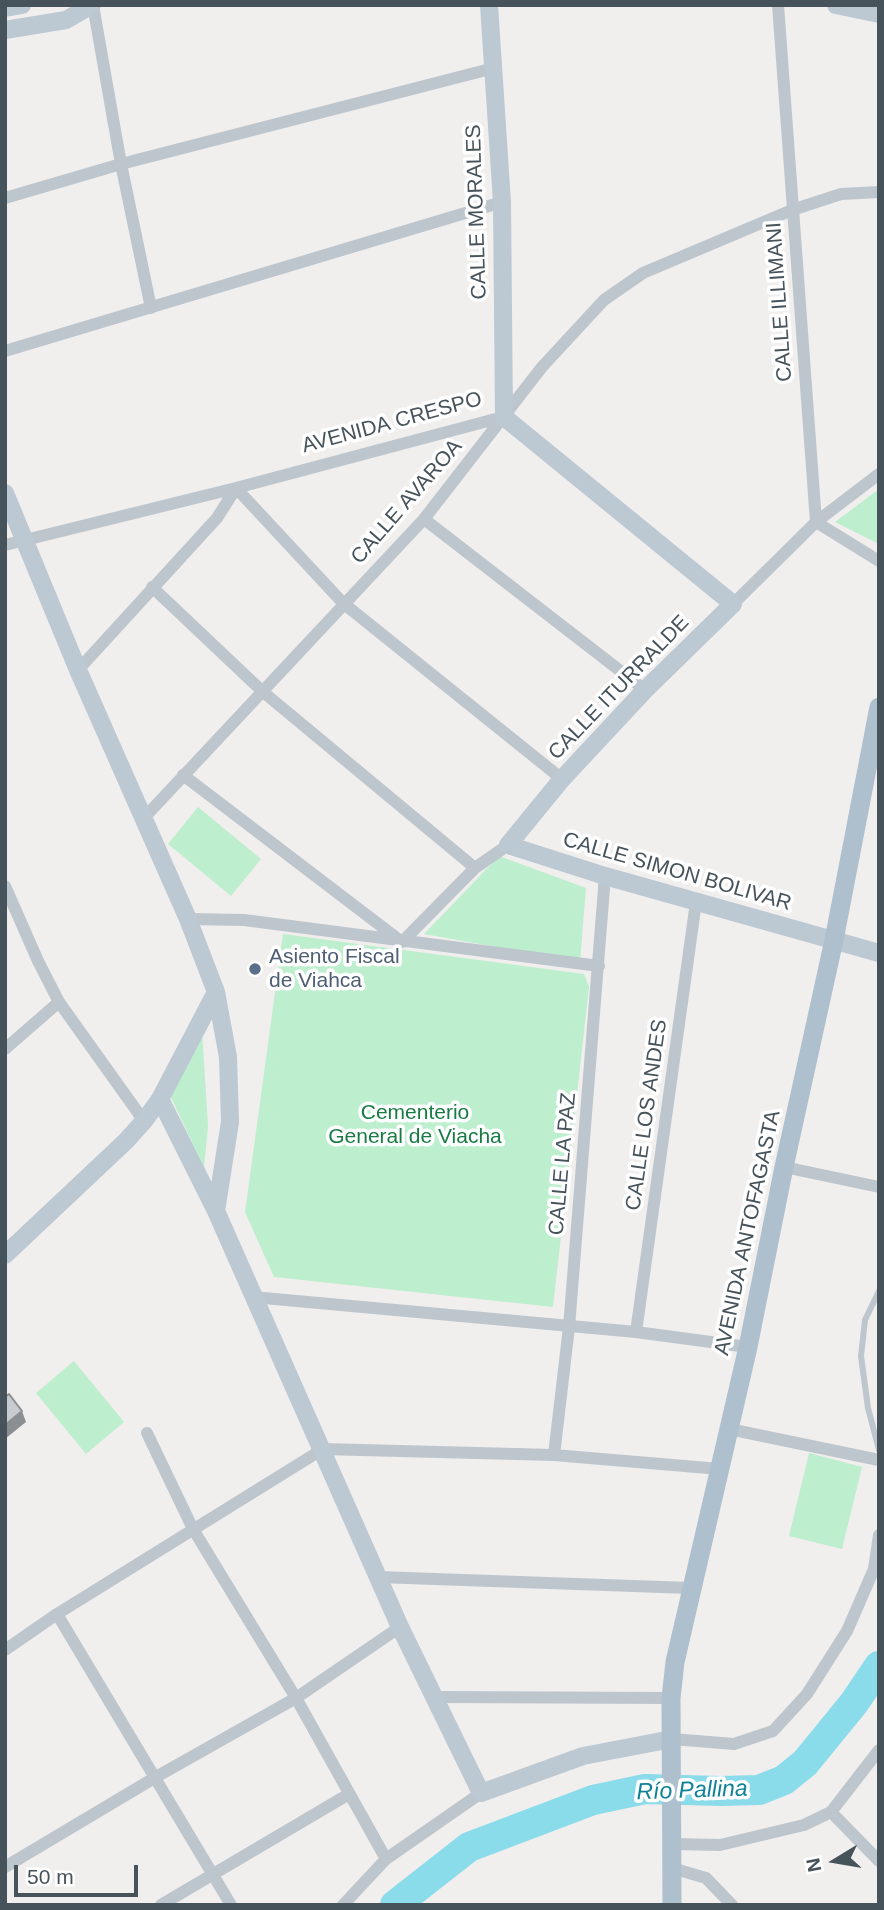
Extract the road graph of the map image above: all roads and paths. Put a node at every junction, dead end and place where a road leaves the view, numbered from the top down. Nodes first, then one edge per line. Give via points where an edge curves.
1 (22, 5) edge
2 (92, 5) edge
3 (489, 5) edge
4 (778, 5) edge
5 (836, 5) edge
6 (5, 8) edge
7 (879, 14) edge
8 (5, 30) edge
9 (494, 68) junction
10 (121, 164) junction
11 (879, 192) edge
12 (5, 198) edge
13 (502, 202) junction
14 (792, 210) junction
15 (151, 308) junction
16 (5, 351) edge
17 (504, 417) junction
18 (879, 474) edge
19 (236, 488) junction
20 (5, 493) edge
21 (424, 519) junction
22 (817, 522) junction
23 (24, 538) junction
24 (5, 545) edge
25 (879, 561) edge
26 (152, 587) junction
27 (343, 603) junction
28 (733, 604) junction
29 (78, 670) junction
30 (645, 690) junction
31 (262, 691) junction
32 (879, 707) edge
33 (183, 775) junction
34 (562, 779) junction
35 (143, 819) junction
36 (508, 845) junction
37 (475, 868) junction
38 (605, 876) junction
39 (5, 886) edge
40 (696, 902) junction
41 (188, 919) junction
42 (834, 940) junction
43 (402, 942) junction
44 (879, 953) edge
45 (599, 966) junction
46 (216, 992) junction
47 (60, 1002) junction
48 (5, 1049) edge
49 (160, 1099) junction
50 (144, 1121) junction
51 (784, 1167) junction
52 (879, 1186) edge
53 (216, 1211) junction
54 (5, 1255) edge
55 (879, 1291) edge
56 (253, 1297) junction
57 (569, 1327) junction
58 (636, 1332) junction
59 (748, 1347) junction
60 (729, 1429) junction
61 (147, 1433) dead end
62 (323, 1449) junction
63 (879, 1450) edge
64 (554, 1455) junction
65 (879, 1460) edge
66 (720, 1469) junction
67 (193, 1529) junction
68 (879, 1535) edge
69 (378, 1577) junction
70 (690, 1588) junction
71 (57, 1614) junction
72 (400, 1627) junction
73 (5, 1650) edge
74 (434, 1697) junction
75 (296, 1698) junction
76 (671, 1699) junction
77 (672, 1739) junction
78 (879, 1750) edge
79 (156, 1777) junction
80 (481, 1793) junction
81 (349, 1794) junction
82 (831, 1812) junction
83 (673, 1844) junction
84 (386, 1859) junction
85 (879, 1861) edge
86 (5, 1867) edge
87 (673, 1868) junction
88 (213, 1872) junction
89 (161, 1905) edge
90 (231, 1905) edge
91 (343, 1905) edge
92 (673, 1905) edge
93 (732, 1905) edge

1 - 6 street
2 - 8 street via 66,19
2 - 10 street
3 - 9 street, CALLE MORALES
4 - 14 street, CALLE ILLIMANI
5 - 7 street
9 - 10 street
9 - 13 street, CALLE MORALES
10 - 12 street
10 - 15 street
11 - 14 street, CALLE AVAROA via 841,194
13 - 15 street
13 - 17 street, CALLE MORALES
14 - 17 street, CALLE AVAROA via 642,273 604,300 542,367
14 - 22 street, CALLE ILLIMANI
15 - 16 street
17 - 19 street, AVENIDA CRESPO
17 - 21 street, CALLE AVAROA
17 - 28 street, AVENIDA CRESPO
18 - 22 street, CALLE ITURRALDE
19 - 23 street, AVENIDA CRESPO
19 - 26 street via 216,518
19 - 27 street
20 - 23 street
21 - 27 street, CALLE AVAROA
21 - 30 street
22 - 25 street
22 - 28 street, CALLE ITURRALDE
23 - 24 street, AVENIDA CRESPO
23 - 29 street
26 - 29 street
26 - 31 street
27 - 31 street, CALLE AVAROA
27 - 34 street
28 - 30 street, CALLE ITURRALDE
29 - 35 street
30 - 34 street, CALLE ITURRALDE
31 - 33 street, CALLE AVAROA
31 - 37 street
32 - 42 main road, AVENIDA ANTOFAGASTA
33 - 35 street, CALLE AVAROA
33 - 43 street
34 - 36 street, CALLE ITURRALDE
35 - 41 street
36 - 37 street, CALLE ITURRALDE
36 - 38 street, CALLE SIMON BOLIVAR
37 - 43 street, CALLE ITURRALDE
38 - 40 street, CALLE SIMON BOLIVAR
38 - 45 street, CALLE LA PAZ
39 - 47 street
40 - 42 street, CALLE SIMON BOLIVAR
40 - 58 street, CALLE LOS ANDES
41 - 43 street via 243,920
41 - 46 street
42 - 44 street, CALLE SIMON BOLIVAR
42 - 51 main road, AVENIDA ANTOFAGASTA
43 - 45 street
45 - 57 street, CALLE LA PAZ
46 - 49 street
46 - 53 street via 228,1058 230,1122
47 - 48 street
47 - 50 street
49 - 50 street
49 - 53 street
50 - 54 street
51 - 52 street
51 - 59 main road, AVENIDA ANTOFAGASTA
53 - 56 street
55 - 63 lane via 865,1320 861,1356
56 - 57 street
56 - 62 street
57 - 58 street
57 - 64 street, CALLE LA PAZ
58 - 59 street
59 - 60 main road, AVENIDA ANTOFAGASTA
60 - 65 street
60 - 66 main road, AVENIDA ANTOFAGASTA
61 - 67 street
62 - 64 street
62 - 67 street
62 - 69 street
64 - 66 street
66 - 70 main road, AVENIDA ANTOFAGASTA
67 - 71 street
67 - 75 street
68 - 77 street via 874,1569 847,1631 807,1694 773,1731 734,1744
69 - 70 street
69 - 72 street
70 - 76 main road, AVENIDA ANTOFAGASTA
71 - 73 street
71 - 79 street
72 - 74 street
72 - 75 street
74 - 76 street
74 - 80 street
75 - 79 street
75 - 81 street
76 - 77 main road, AVENIDA ANTOFAGASTA
77 - 80 street via 583,1756
77 - 83 main road, AVENIDA ANTOFAGASTA
78 - 82 street
79 - 86 street
79 - 88 street
80 - 84 street
81 - 84 street
81 - 88 street
82 - 83 street via 804,1825 720,1845
82 - 85 street
83 - 87 main road, AVENIDA ANTOFAGASTA
84 - 91 street
87 - 92 main road, AVENIDA ANTOFAGASTA
87 - 93 street via 706,1878
88 - 89 street
88 - 90 street

